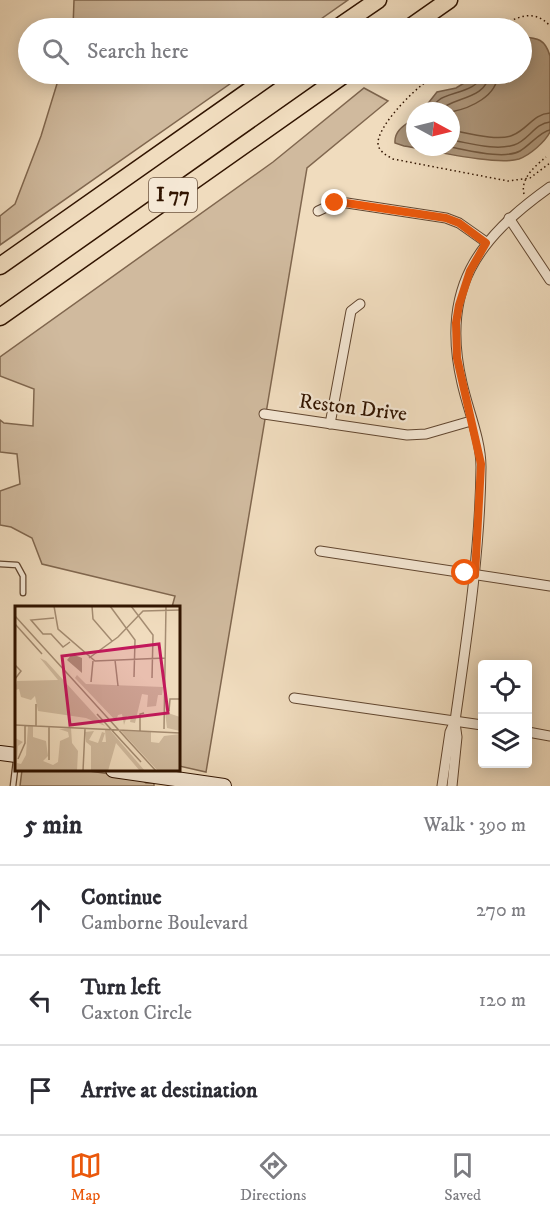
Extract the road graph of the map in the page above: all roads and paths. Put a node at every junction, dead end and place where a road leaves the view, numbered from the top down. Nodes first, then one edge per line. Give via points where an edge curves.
1 (378, 0) edge
2 (449, 0) edge
3 (352, 18) edge
4 (423, 18) edge
5 (521, 18) edge
6 (550, 26) edge
7 (259, 84) edge
8 (331, 84) edge
9 (423, 84) edge
10 (546, 157) dead end
11 (550, 163) edge
12 (527, 178) junction
13 (550, 187) edge
14 (531, 201) junction
15 (318, 211) dead end
16 (509, 218) junction
17 (486, 243) junction
18 (0, 266) edge
19 (550, 280) edge
20 (360, 304) dead end
21 (0, 317) edge
22 (264, 414) dead end
23 (471, 421) junction
24 (330, 424) junction
25 (320, 551) dead end
26 (0, 564) edge
27 (475, 575) junction
28 (550, 586) edge
29 (23, 593) dead end
30 (294, 698) dead end
31 (455, 721) junction
32 (478, 724) edge
33 (532, 733) edge
34 (550, 736) edge
35 (0, 753) edge
36 (15, 755) edge
37 (15, 769) edge
38 (120, 771) edge
39 (13, 786) edge
40 (224, 786) edge
41 (442, 786) edge
42 (452, 786) edge

1 - 3 highway
2 - 4 highway
5 - 6 path via 534,15
7 - 18 highway, I 77
8 - 21 highway, I 77
9 - 12 path via 387,121 378,140 382,153 393,159 508,181
10 - 12 path
11 - 12 path
12 - 14 path via 523,189
13 - 14 street
14 - 16 street
15 - 17 street via 335,203 346,203 446,218
16 - 17 street
16 - 19 street
17 - 23 street via 470,271 456,323 457,358
20 - 24 street via 351,311
22 - 24 street, Reston Drive
23 - 24 street, Reston Drive via 426,434 407,435
23 - 27 street via 481,464
25 - 27 street
26 - 29 lane via 17,566 23,576
27 - 28 street
27 - 31 street
30 - 31 street
31 - 32 street
31 - 41 street
31 - 42 street
33 - 34 street
35 - 36 street
37 - 39 lane
38 - 40 street

